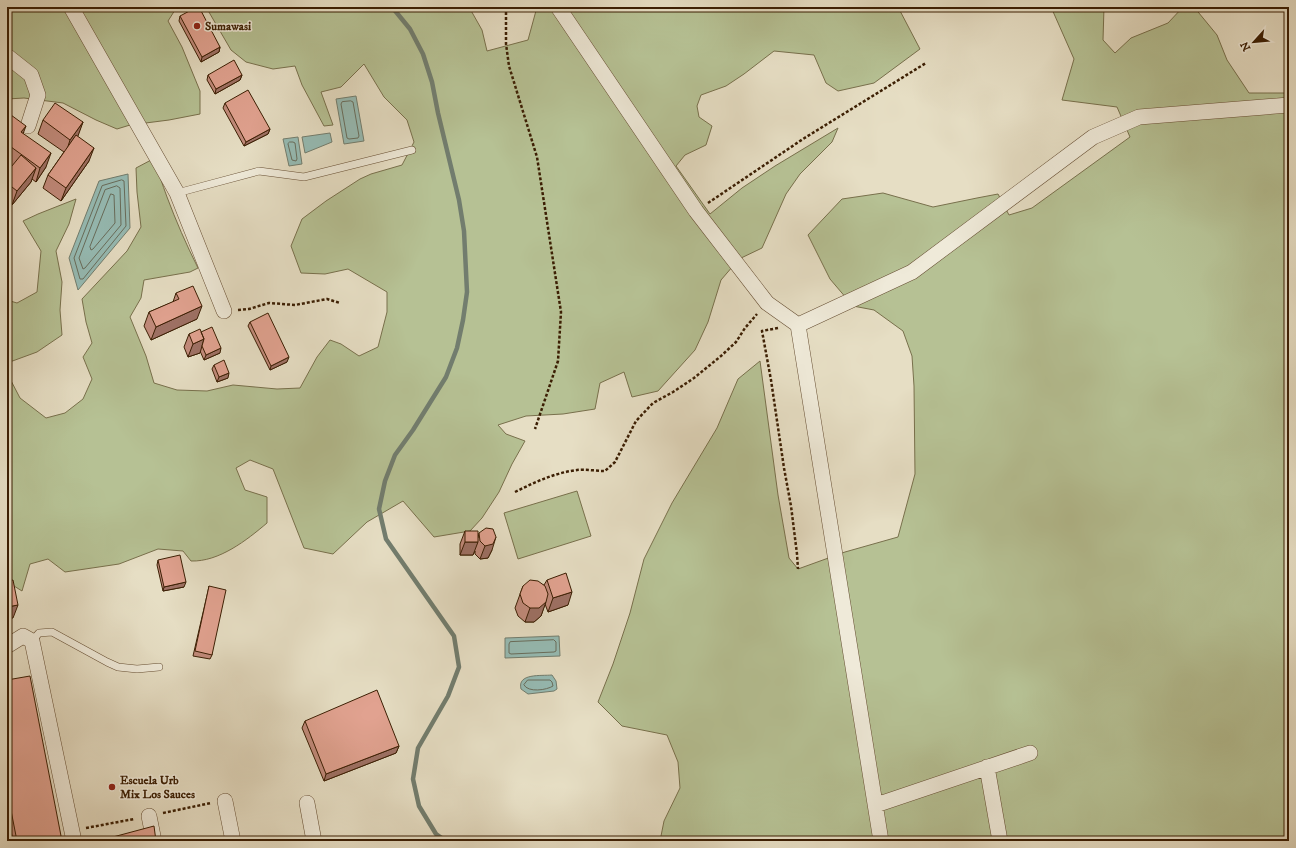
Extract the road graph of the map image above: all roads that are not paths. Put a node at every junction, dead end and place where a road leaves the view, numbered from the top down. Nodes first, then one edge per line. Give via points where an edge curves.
1 (71, 7) edge
2 (558, 7) edge
3 (7, 56) edge
4 (1289, 105) edge
5 (28, 126) dead end
6 (412, 150) dead end
7 (177, 193) junction
8 (224, 312) road end
9 (798, 324) junction
10 (32, 641) junction
11 (7, 646) edge
12 (159, 667) dead end
13 (1030, 752) dead end
14 (987, 767) junction
15 (225, 801) dead end
16 (307, 804) dead end
17 (876, 805) junction
18 (149, 816) dead end
19 (74, 841) edge
20 (154, 841) edge
21 (233, 841) edge
22 (314, 841) edge
23 (881, 841) edge
24 (1000, 841) edge

1 - 7 street
2 - 9 street via 696,211 767,303
3 - 5 street via 31,75 38,95
4 - 9 street via 1139,116 1093,137 912,272
6 - 7 lane via 304,177 260,171
7 - 8 street
9 - 17 street
10 - 11 street via 23,636
10 - 12 lane via 39,633 52,632 118,667
10 - 19 street
13 - 14 street
14 - 17 street
14 - 24 street
15 - 21 street
16 - 22 street
17 - 23 street
18 - 20 street

